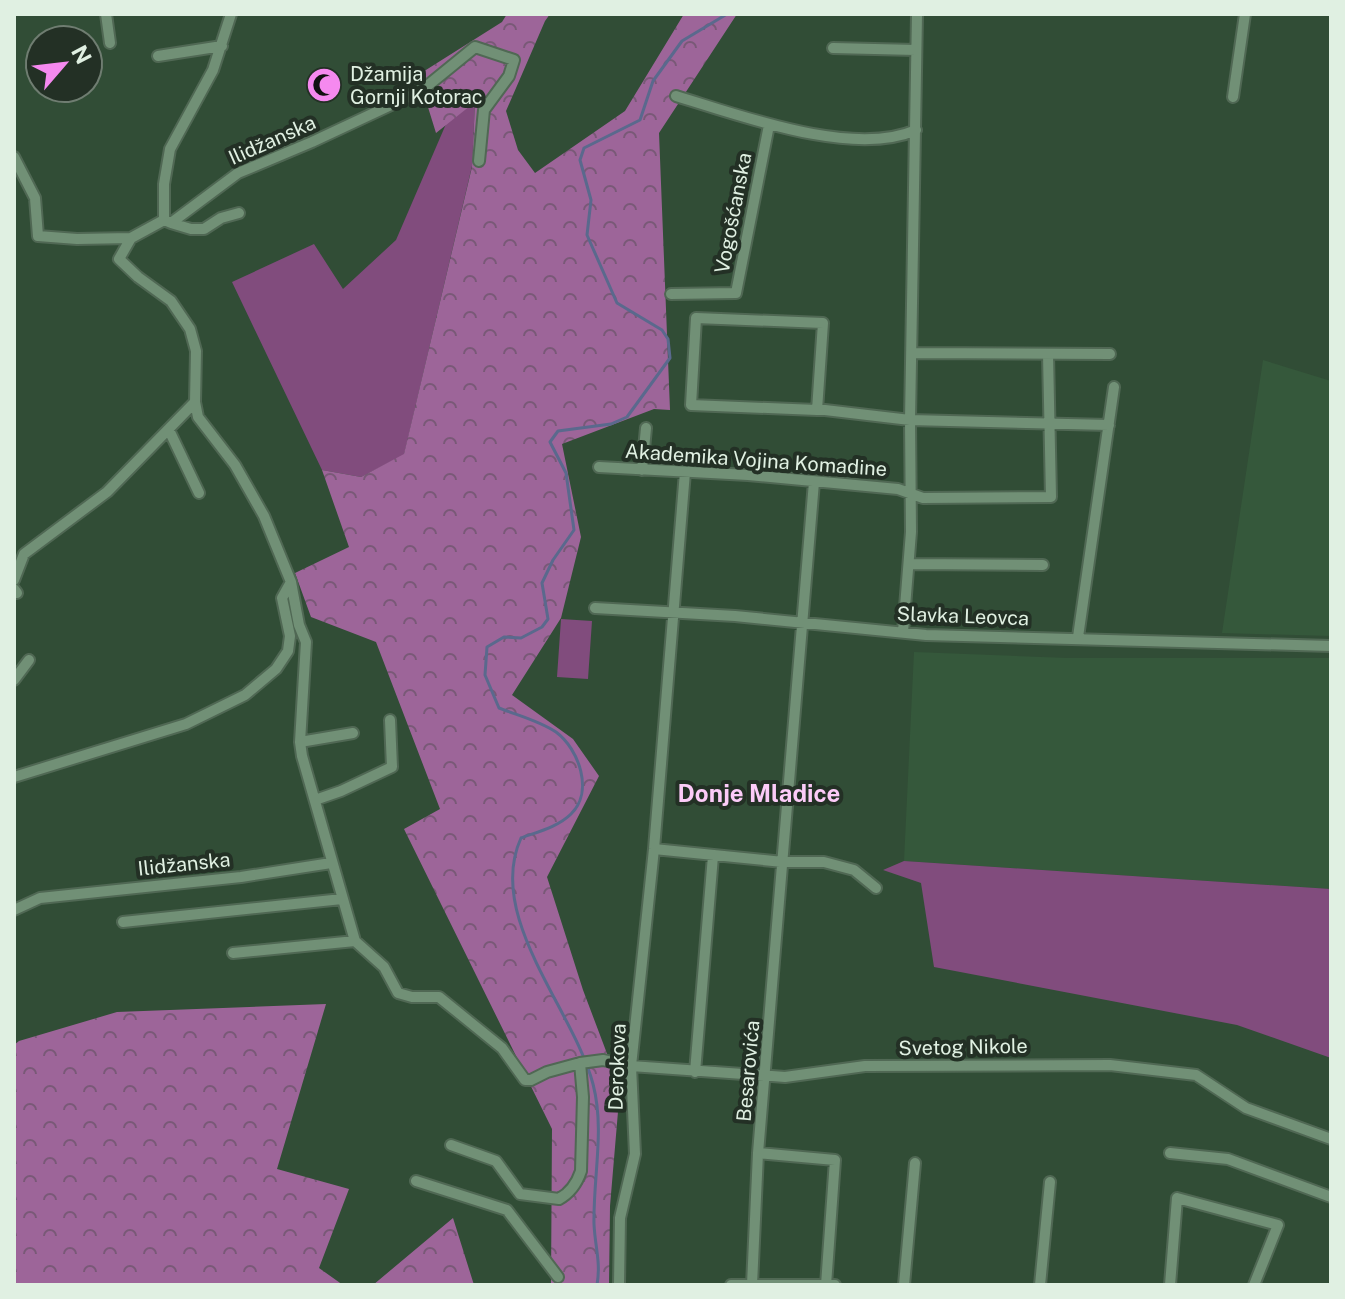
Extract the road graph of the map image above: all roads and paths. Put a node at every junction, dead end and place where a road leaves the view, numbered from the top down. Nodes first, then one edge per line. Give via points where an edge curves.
1 (106, 14) edge
2 (231, 14) edge
3 (917, 14) edge
4 (1245, 14) edge
5 (110, 43) dead end
6 (222, 46) junction
7 (833, 48) dead end
8 (916, 50) junction
9 (158, 56) dead end
10 (676, 96) dead end
11 (1233, 97) dead end
12 (769, 125) junction
13 (916, 130) junction
14 (14, 157) edge
15 (479, 161) dead end
16 (239, 213) dead end
17 (167, 221) junction
18 (131, 238) junction
19 (671, 294) dead end
20 (912, 353) junction
21 (1048, 354) junction
22 (1110, 354) dead end
23 (1114, 387) dead end
24 (195, 402) junction
25 (817, 410) junction
26 (910, 420) junction
27 (1051, 422) junction
28 (1109, 425) junction
29 (646, 428) dead end
30 (169, 430) junction
31 (599, 467) dead end
32 (642, 470) junction
33 (685, 472) junction
34 (814, 482) junction
35 (910, 492) junction
36 (199, 493) dead end
37 (909, 564) junction
38 (1043, 565) dead end
39 (14, 580) edge
40 (291, 582) junction
41 (595, 608) dead end
42 (673, 611) junction
43 (802, 623) junction
44 (903, 632) junction
45 (1078, 637) junction
46 (1331, 646) edge
47 (29, 660) dead end
48 (14, 680) edge
49 (390, 720) dead end
50 (353, 733) dead end
51 (300, 742) junction
52 (14, 777) edge
53 (315, 800) junction
54 (654, 849) junction
55 (713, 856) junction
56 (783, 862) junction
57 (331, 863) junction
58 (876, 888) dead end
59 (342, 899) junction
60 (14, 910) edge
61 (123, 922) dead end
62 (355, 941) junction
63 (233, 953) dead end
64 (580, 1063) junction
65 (631, 1066) junction
66 (695, 1072) junction
67 (766, 1075) junction
68 (1331, 1139) edge
69 (451, 1145) dead end
70 (758, 1153) junction
71 (1170, 1153) dead end
72 (915, 1163) dead end
73 (416, 1181) dead end
74 (1050, 1182) dead end
75 (520, 1194) junction
76 (1331, 1197) edge
77 (507, 1210) junction
78 (558, 1277) dead end
79 (619, 1285) edge
80 (731, 1285) edge
81 (752, 1285) edge
82 (826, 1285) edge
83 (835, 1285) edge
84 (904, 1285) edge
85 (1040, 1285) edge
86 (1170, 1285) edge
87 (1254, 1285) edge

1 - 5 street
2 - 6 street
3 - 8 street
4 - 11 street
6 - 9 street
6 - 17 street via 170,149 164,184
7 - 8 street
8 - 13 street
10 - 12 street
12 - 13 street via 857,138
12 - 19 street, Vogošćanska via 736,293
13 - 20 street, Akademika Vojina Komadine
14 - 18 street, Ilidžanska via 35,198 38,236
15 - 17 street, Ilidžanska via 484,110 514,60 475,47 421,91 238,173
16 - 17 street via 204,229
17 - 18 street, Ilidžanska
18 - 24 street via 119,259 171,301 190,329 196,351
20 - 21 street
20 - 26 street, Akademika Vojina Komadine
21 - 22 street
21 - 27 street, Akademika Vojina Komadine
23 - 28 street
24 - 30 street
24 - 40 street via 198,417 235,465 264,516
25 - 25 street via 691,405 696,318 823,323
25 - 26 street
26 - 27 street
26 - 35 street, Akademika Vojina Komadine
27 - 28 street
27 - 35 street, Akademika Vojina Komadine via 1051,497 923,498
28 - 45 street
29 - 32 street
30 - 36 street
30 - 39 street via 107,492 24,554
31 - 32 street, Akademika Vojina Komadine
32 - 33 street, Akademika Vojina Komadine
33 - 34 street, Akademika Vojina Komadine
33 - 42 street, Derokova
34 - 35 street, Akademika Vojina Komadine
34 - 43 street, Besarovića
35 - 37 street, Akademika Vojina Komadine
37 - 38 street
37 - 44 street, Akademika Vojina Komadine
40 - 51 street via 306,642
40 - 52 street via 282,598 289,646 276,669 245,695 186,724
41 - 42 street, Slavka Leovca
42 - 43 street, Slavka Leovca
42 - 54 street, Derokova
43 - 44 street, Slavka Leovca
43 - 56 street, Besarovića
44 - 45 street, Slavka Leovca
45 - 46 street, Slavka Leovca
47 - 48 street
49 - 53 street via 392,767
50 - 51 street
51 - 53 street
53 - 57 street
54 - 55 street
54 - 65 street, Derokova
55 - 56 street
55 - 66 street
56 - 58 street via 824,862 854,870
56 - 67 street, Besarovića
57 - 59 street
57 - 60 street, Ilidžanska via 40,898
59 - 61 street
59 - 62 street
62 - 63 street
62 - 64 street via 384,967 398,993 439,997 502,1048 525,1080
64 - 65 street, Svetog Nikole via 603,1060
64 - 75 street via 582,1160 577,1181 559,1199
65 - 66 street, Svetog Nikole
65 - 79 street, Derokova via 635,1154 620,1218
66 - 67 street, Svetog Nikole
67 - 68 street, Svetog Nikole via 802,1077 865,1066 1016,1063 1186,1072 1246,1108
67 - 70 street, Besarovića
69 - 75 street via 496,1161
70 - 81 street, Besarovića
70 - 82 street via 835,1160
71 - 76 street via 1228,1159
72 - 84 street
73 - 77 street
74 - 85 street
75 - 77 street
77 - 78 street
80 - 81 street
81 - 82 street
82 - 83 street
86 - 87 street via 1177,1198 1278,1225

